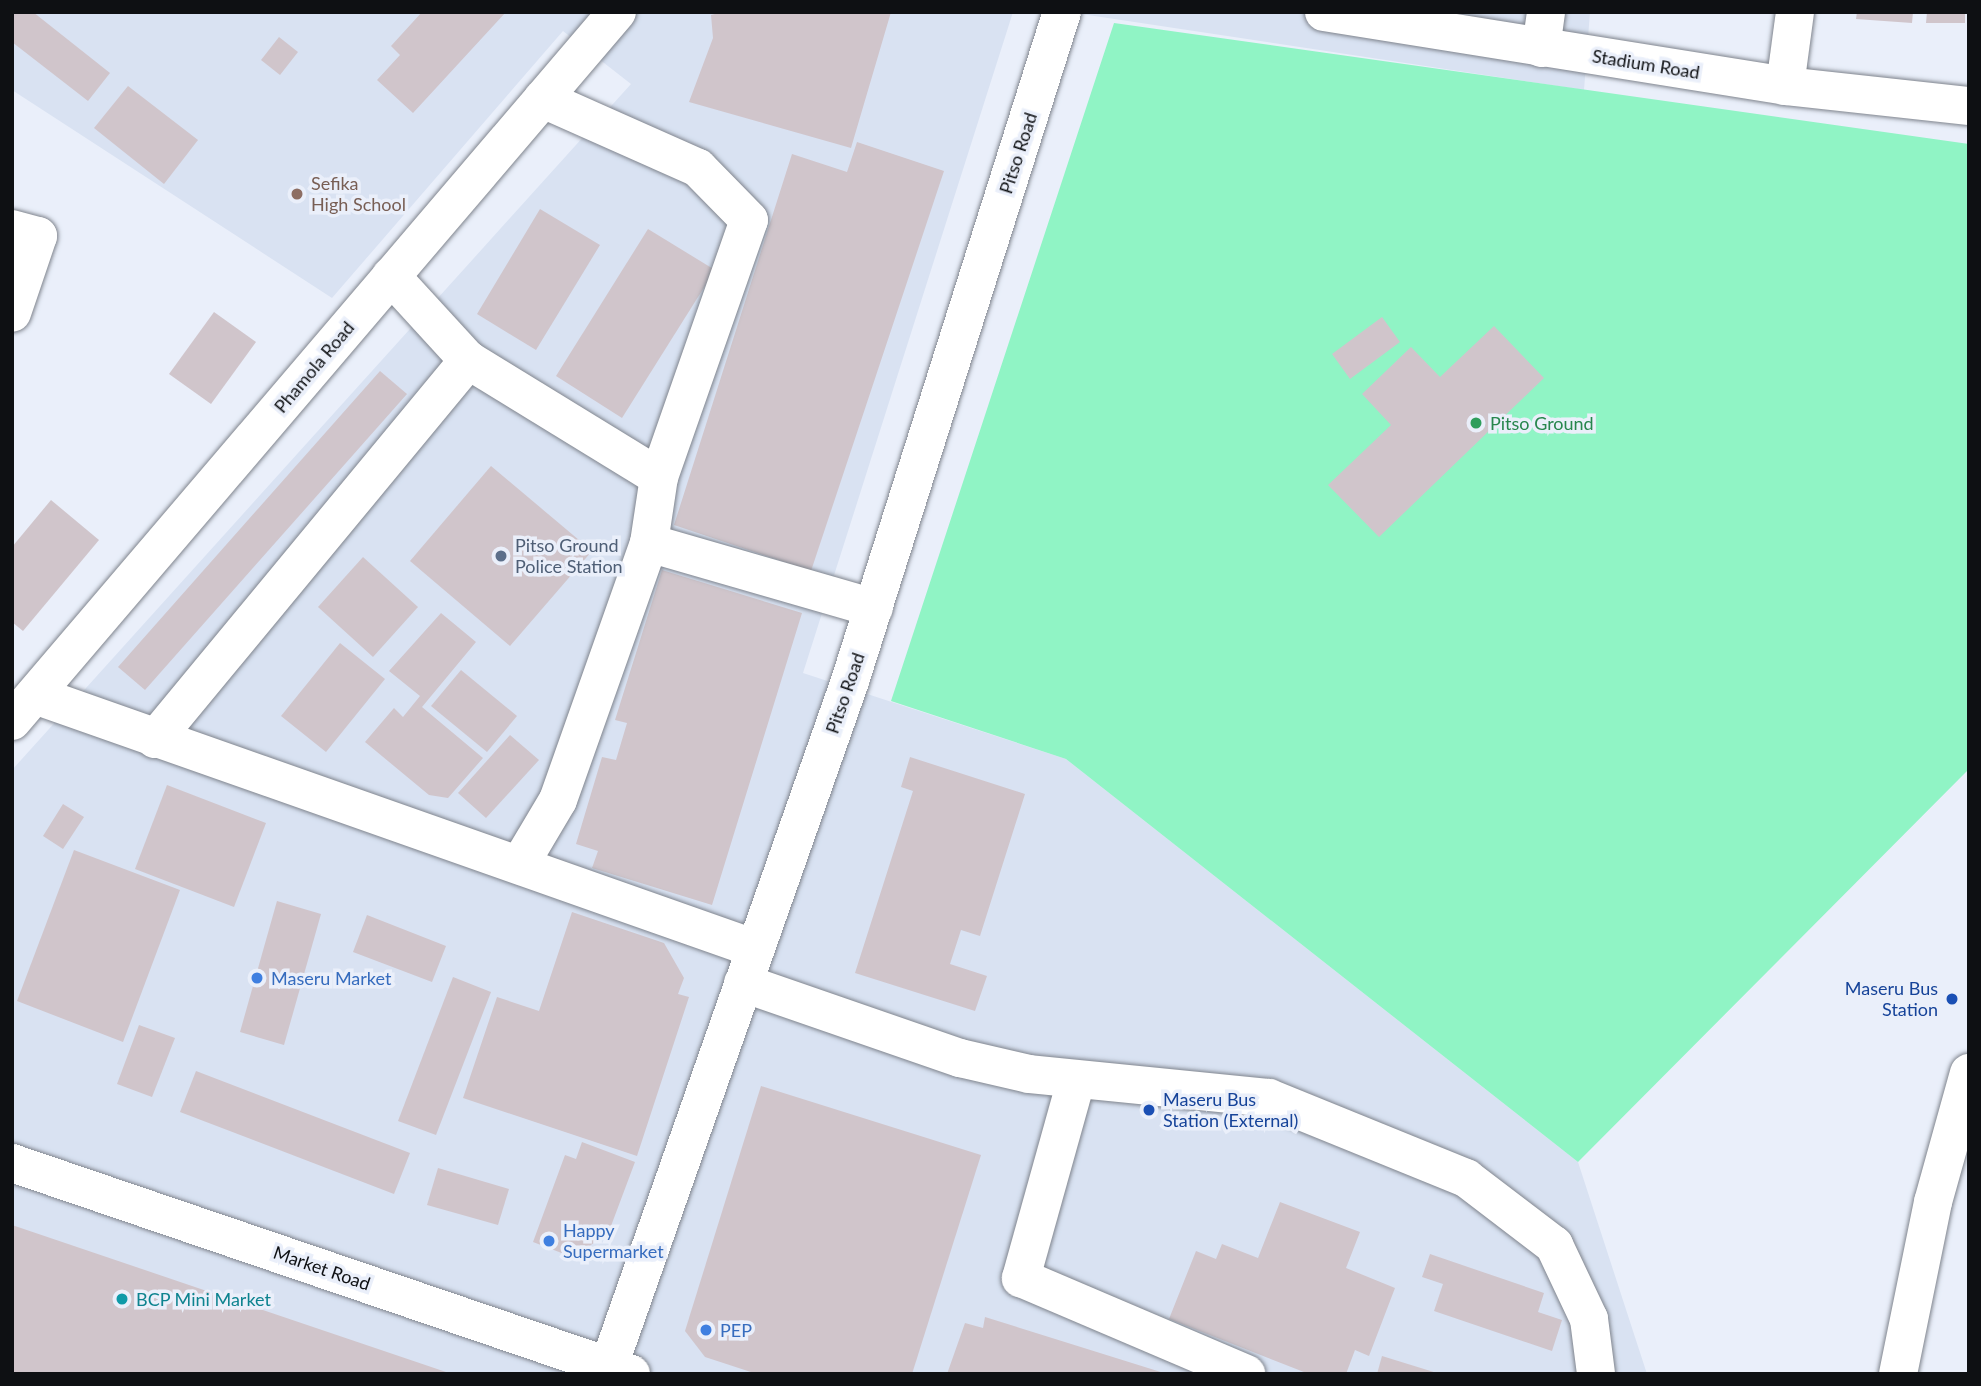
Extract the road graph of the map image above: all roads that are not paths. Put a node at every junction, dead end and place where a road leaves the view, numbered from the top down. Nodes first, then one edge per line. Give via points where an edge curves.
1 (617, 12) edge
2 (1062, 12) edge
3 (1324, 12) edge
4 (1795, 12) edge
5 (1543, 30) edge
6 (1785, 86) junction
7 (542, 99) junction
8 (1969, 106) edge
9 (12, 229) edge
10 (391, 276) junction
11 (12, 313) edge
12 (468, 360) junction
13 (659, 477) junction
14 (649, 543) junction
15 (874, 608) junction
16 (18, 713) edge
17 (155, 739) junction
18 (520, 864) junction
19 (750, 966) junction
20 (1969, 1073) edge
21 (1076, 1081) junction
22 (12, 1163) edge
23 (615, 1371) edge
24 (1245, 1374) edge
25 (1597, 1374) edge
26 (1898, 1374) edge

1 - 7 street, Phamola Road
2 - 15 street, Pitso Road
3 - 5 street, Stadium Road
4 - 6 street
5 - 6 street, Stadium Road
6 - 8 street, Stadium Road
7 - 10 street, Phamola Road
7 - 13 street via 698,168 749,220
9 - 11 street via 38,236
10 - 12 street
10 - 16 street, Phamola Road
12 - 13 street
12 - 17 street
13 - 14 street
14 - 15 street
14 - 18 street via 558,800
15 - 19 street, Pitso Road
16 - 17 street
17 - 18 street
18 - 19 street
19 - 21 street via 960,1058
19 - 23 street, Pitso Road
20 - 26 street via 1933,1202
21 - 24 street via 1021,1278
21 - 25 street via 1269,1098 1466,1178 1554,1245 1589,1320
22 - 23 street, Market Road

